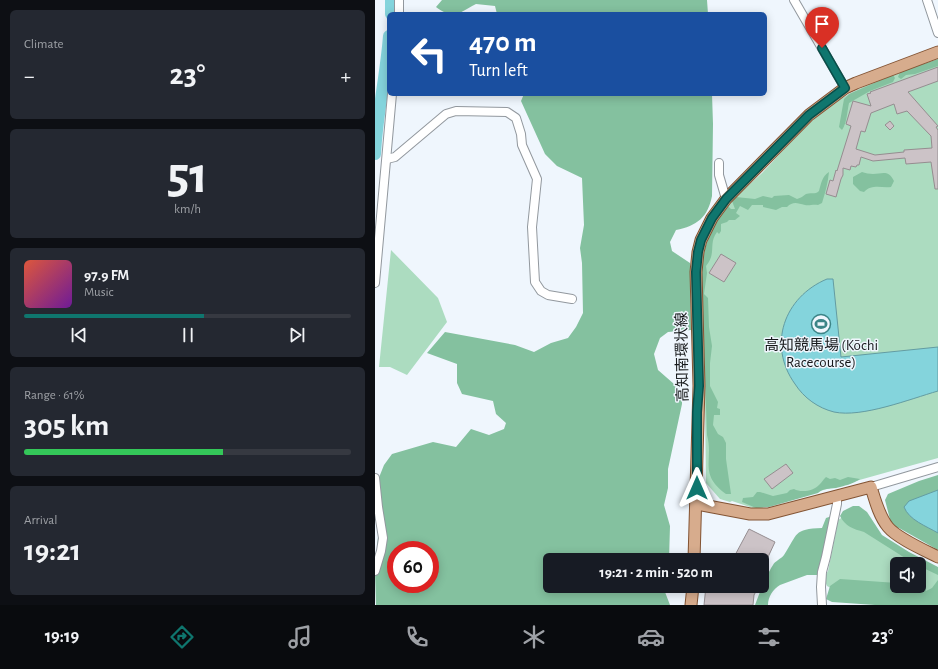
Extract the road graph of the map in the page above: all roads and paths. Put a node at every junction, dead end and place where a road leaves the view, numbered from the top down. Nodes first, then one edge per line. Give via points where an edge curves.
1 (399, 0) edge
2 (794, 0) edge
3 (927, 0) edge
4 (399, 12) edge
5 (938, 33) edge
6 (938, 52) edge
7 (845, 88) junction
8 (392, 96) edge
9 (387, 159) junction
10 (719, 163) dead end
11 (726, 199) junction
12 (375, 283) edge
13 (572, 299) dead end
14 (938, 467) edge
15 (375, 478) edge
16 (871, 487) junction
17 (837, 496) junction
18 (697, 504) junction
19 (695, 553) edge
20 (938, 558) edge
21 (375, 571) edge
22 (692, 593) edge
23 (691, 605) edge
24 (822, 605) edge

1 - 4 street
2 - 7 street
3 - 5 street
6 - 7 main road, 高知南環状線
7 - 11 main road, 高知南環状線 via 809,115
8 - 9 street
9 - 12 street
9 - 13 street via 395,158 446,114 456,111 507,112 516,118 521,134 521,145 537,179 532,227 535,282 541,291 548,295
10 - 11 street via 719,175
11 - 18 main road, 高知南環状線 via 703,233 696,262 699,386
14 - 16 street
15 - 21 street via 383,538
16 - 17 main road
16 - 20 main road via 879,511 888,527
17 - 18 main road via 768,514
17 - 24 street via 822,572
18 - 19 main road, 高知南環状線
22 - 23 main road

